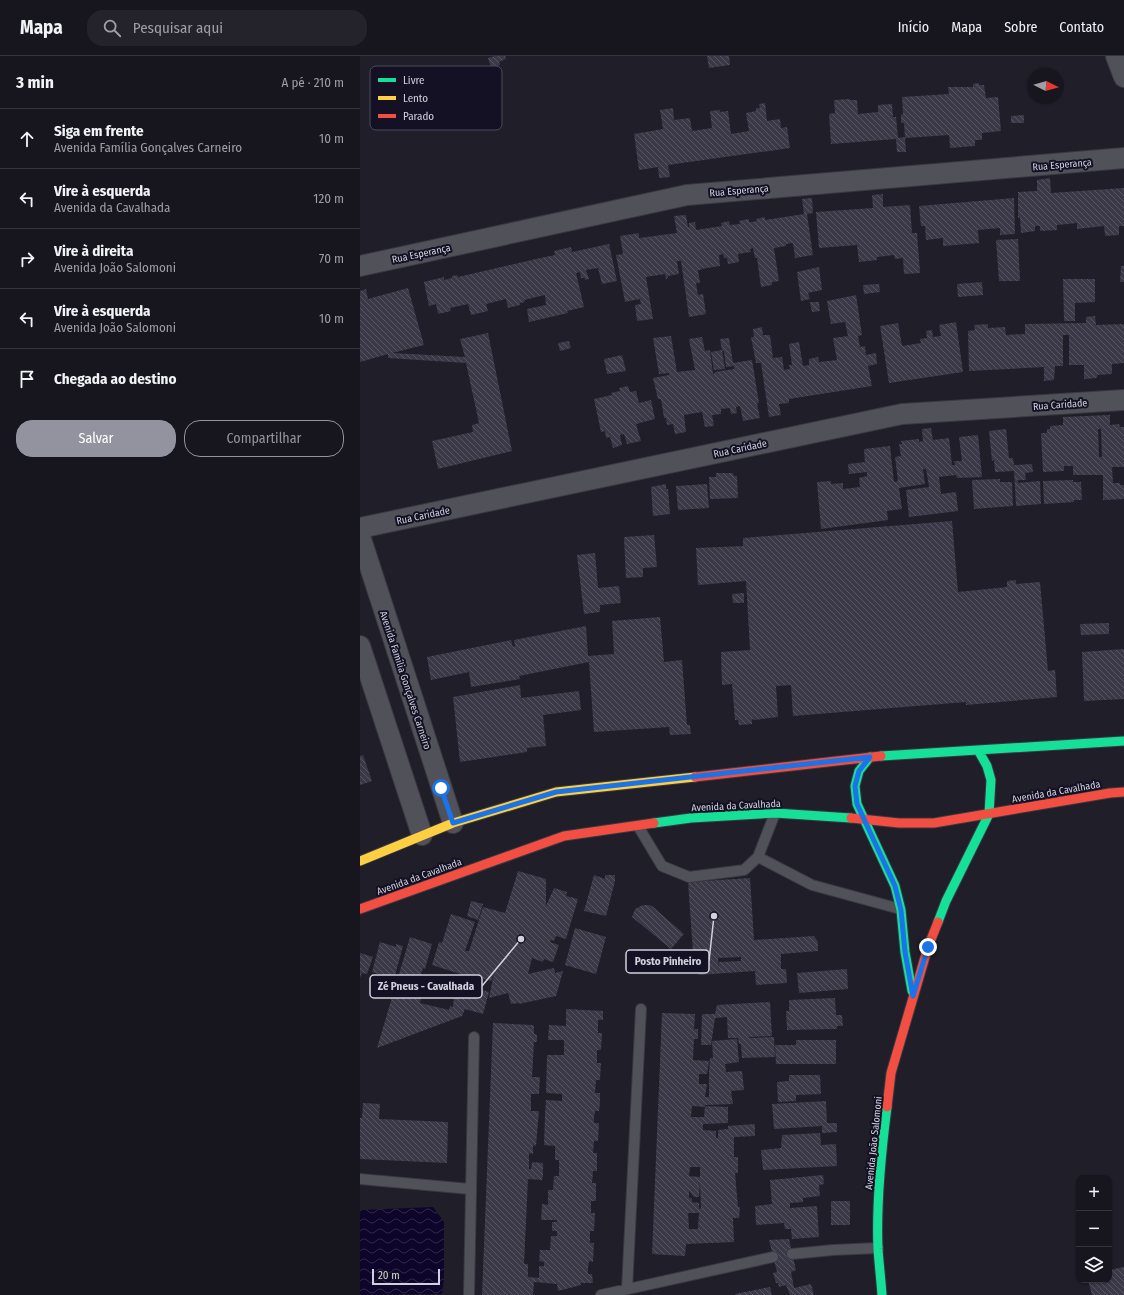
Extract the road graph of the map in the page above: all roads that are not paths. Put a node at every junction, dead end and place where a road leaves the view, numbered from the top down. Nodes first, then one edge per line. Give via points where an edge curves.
1 (1116, 56) edge
2 (1124, 77) edge
3 (1124, 158) edge
4 (360, 266) edge
5 (1124, 400) edge
6 (360, 528) edge
7 (360, 536) edge
8 (360, 646) edge
9 (1124, 741) edge
10 (978, 750) junction
11 (870, 757) junction
12 (1124, 792) edge
13 (775, 812) junction
14 (989, 814) junction
15 (863, 818) junction
16 (453, 823) junction
17 (638, 826) junction
18 (422, 835) junction
19 (758, 857) junction
20 (360, 861) edge
21 (360, 909) edge
22 (901, 910) junction
23 (913, 996) junction
24 (640, 1009) dead end
25 (474, 1037) dead end
26 (360, 1179) edge
27 (470, 1188) junction
28 (878, 1248) junction
29 (792, 1254) dead end
30 (773, 1257) dead end
31 (627, 1289) junction
32 (469, 1295) edge
33 (601, 1295) edge
34 (882, 1295) edge

1 - 2 street
3 - 4 street, Rua Esperança via 687,195
5 - 6 street, Rua Caridade via 902,414
7 - 16 street, Avenida Família Gonçalves Carneiro
8 - 18 street
9 - 10 main road
10 - 11 main road
10 - 14 main road, Avenida João Salomoni via 991,780
11 - 15 main road, Avenida João Salomoni via 859,771 855,786 857,804
11 - 16 main road via 556,792
12 - 14 main road, Avenida da Cavalhada
13 - 15 main road, Avenida da Cavalhada
13 - 17 main road, Avenida da Cavalhada via 691,818
13 - 19 lane
14 - 15 main road, Avenida da Cavalhada via 934,823 899,823
14 - 23 main road, Avenida João Salomoni via 946,901
15 - 22 main road, Avenida João Salomoni via 895,886
16 - 18 main road
17 - 19 lane via 662,866 689,877 744,870
17 - 21 main road, Avenida da Cavalhada via 564,836
18 - 20 main road
19 - 22 lane via 812,885
22 - 23 main road, Avenida João Salomoni
23 - 28 main road, Avenida João Salomoni via 891,1073 881,1151
24 - 31 lane
25 - 27 lane
26 - 27 lane
27 - 32 lane
28 - 29 lane
28 - 34 main road, Avenida João Salomoni
30 - 31 lane
31 - 33 lane

